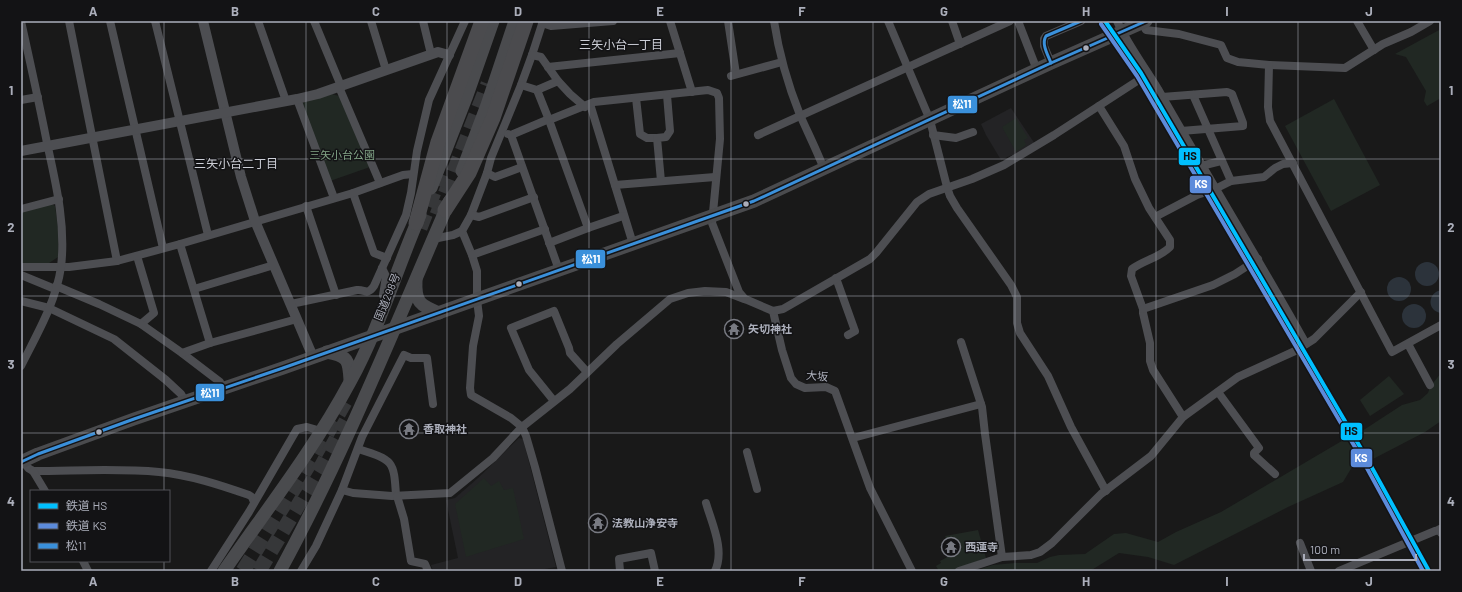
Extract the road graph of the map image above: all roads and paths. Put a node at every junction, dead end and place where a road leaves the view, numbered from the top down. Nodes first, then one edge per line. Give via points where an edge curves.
1 (21, 21) edge
2 (69, 21) edge
3 (110, 21) edge
4 (155, 21) edge
5 (203, 21) edge
6 (258, 21) edge
7 (314, 21) edge
8 (371, 21) edge
9 (423, 21) edge
10 (465, 21) edge
11 (482, 21) edge
12 (493, 21) edge
13 (515, 21) edge
14 (526, 21) edge
15 (613, 21) edge
16 (670, 21) edge
17 (728, 21) edge
18 (774, 21) edge
19 (888, 21) edge
20 (952, 21) edge
21 (1010, 21) edge
22 (1018, 21) edge
23 (1082, 21) edge
24 (1357, 21) edge
25 (1430, 21) edge
26 (542, 22) edge
27 (1143, 22) edge
28 (1119, 26) edge
29 (960, 44) junction
30 (1374, 50) junction
31 (680, 53) junction
32 (431, 54) junction
33 (449, 55) junction
34 (532, 55) junction
35 (782, 62) junction
36 (1051, 63) junction
37 (1269, 65) junction
38 (548, 67) junction
39 (907, 68) junction
40 (386, 70) junction
41 (1037, 70) junction
42 (1148, 74) junction
43 (558, 81) junction
44 (521, 85) junction
45 (340, 86) junction
46 (537, 90) junction
47 (692, 92) junction
48 (667, 95) junction
49 (1193, 95) junction
50 (38, 97) junction
51 (1162, 97) junction
52 (636, 98) junction
53 (296, 99) junction
54 (21, 100) edge
55 (286, 101) junction
56 (588, 105) junction
57 (1099, 106) junction
58 (226, 112) junction
59 (800, 116) junction
60 (549, 120) junction
61 (930, 120) junction
62 (180, 121) junction
63 (1207, 128) junction
64 (135, 130) junction
65 (1181, 131) junction
66 (501, 132) junction
67 (973, 132) dead end
68 (511, 134) junction
69 (758, 134) dead end
70 (933, 134) junction
71 (92, 137) junction
72 (657, 138) junction
73 (48, 146) junction
74 (21, 151) edge
75 (1221, 161) junction
76 (1293, 163) junction
77 (1201, 166) junction
78 (522, 167) junction
79 (824, 169) junction
80 (487, 173) junction
81 (413, 174) junction
82 (715, 177) junction
83 (660, 181) junction
84 (1231, 181) junction
85 (380, 183) junction
86 (615, 185) junction
87 (947, 187) junction
88 (1215, 189) junction
89 (353, 193) junction
90 (534, 197) junction
91 (334, 198) junction
92 (59, 199) junction
93 (306, 206) junction
94 (21, 209) edge
95 (445, 210) junction
96 (471, 215) junction
97 (624, 216) junction
98 (712, 217) junction
99 (1155, 217) junction
100 (255, 221) junction
101 (416, 223) junction
102 (588, 228) junction
103 (545, 229) junction
104 (462, 231) junction
105 (208, 235) junction
106 (433, 239) junction
107 (549, 243) junction
108 (180, 244) junction
109 (633, 244) junction
110 (163, 248) junction
111 (472, 255) junction
112 (137, 256) junction
113 (387, 258) junction
114 (1258, 259) junction
115 (117, 261) junction
116 (274, 265) junction
117 (21, 267) edge
118 (61, 267) junction
119 (382, 268) junction
120 (559, 270) junction
121 (21, 275) edge
122 (836, 278) junction
123 (416, 280) junction
124 (56, 288) junction
125 (194, 289) junction
126 (1361, 292) junction
127 (336, 295) junction
128 (745, 299) junction
129 (477, 300) junction
130 (21, 301) edge
131 (386, 302) junction
132 (291, 304) junction
133 (49, 308) junction
134 (1143, 308) junction
135 (773, 312) junction
136 (439, 313) junction
137 (297, 319) junction
138 (141, 324) junction
139 (1441, 325) edge
140 (394, 328) junction
141 (848, 335) dead end
142 (372, 336) junction
143 (961, 342) dead end
144 (210, 343) junction
145 (1306, 344) junction
146 (1408, 344) junction
147 (327, 352) junction
148 (182, 353) junction
149 (313, 357) junction
150 (21, 366) edge
151 (587, 372) junction
152 (350, 382) junction
153 (1430, 385) dead end
154 (223, 388) junction
155 (1218, 392) junction
156 (186, 401) junction
157 (554, 401) junction
158 (433, 404) dead end
159 (982, 404) junction
160 (356, 414) junction
161 (1183, 417) junction
162 (522, 427) junction
163 (321, 430) junction
164 (362, 437) junction
165 (853, 438) junction
166 (358, 449) junction
167 (747, 452) dead end
168 (22, 461) edge
169 (33, 471) junction
170 (1275, 474) dead end
171 (757, 489) dead end
172 (44, 490) edge
173 (342, 490) junction
174 (1106, 491) junction
175 (397, 496) junction
176 (254, 502) junction
177 (706, 503) dead end
178 (1441, 531) edge
179 (1300, 543) dead end
180 (1002, 557) junction
181 (84, 562) edge
182 (88, 571) edge
183 (211, 571) edge
184 (224, 571) edge
185 (280, 571) edge
186 (301, 571) edge
187 (428, 571) edge
188 (562, 571) edge
189 (620, 571) edge
190 (655, 571) edge
191 (715, 571) edge
192 (912, 571) edge
193 (959, 571) edge
194 (1311, 571) edge
195 (1339, 571) edge

1 - 50 street
2 - 71 street
3 - 64 street
4 - 62 street
5 - 58 street
6 - 55 street
7 - 45 street
8 - 40 street
9 - 32 street
10 - 33 street
11 - 101 highway via 438,142
12 - 101 main road, 国道298号 via 466,98
13 - 95 main road, 国道298号 via 470,152
14 - 95 highway via 493,118 469,173
15 - 26 street via 551,26
16 - 31 street
17 - 35 street via 733,75
18 - 35 street
19 - 39 street
20 - 29 street
21 - 29 street
22 - 41 street
23 - 36 street via 1046,36 1044,46
24 - 30 street
25 - 30 street
26 - 34 street
27 - 28 main road
27 - 37 street via 1146,30 1179,34 1221,45 1229,59
28 - 36 main road
28 - 42 street
29 - 39 street
30 - 37 street via 1345,68
31 - 38 street
31 - 47 street
32 - 33 street via 441,52
32 - 40 street
33 - 81 street via 429,100
34 - 38 street via 541,57
34 - 44 street
35 - 59 street
36 - 41 main road
37 - 76 street via 1268,115
38 - 43 street
39 - 59 street
39 - 61 street
40 - 45 street
41 - 61 main road
42 - 51 street
42 - 57 street
43 - 46 street
43 - 56 street via 570,94
44 - 46 street
44 - 66 street
45 - 53 street
45 - 85 street
46 - 60 street
47 - 48 street
47 - 82 street via 713,91 719,98 720,139
48 - 52 street
48 - 72 street via 670,131 666,138
49 - 51 street
49 - 63 street
49 - 63 street via 1227,92 1232,94 1244,123 1242,126
50 - 54 street
50 - 73 street
51 - 65 street
52 - 56 street
52 - 72 street via 640,134 647,138
53 - 55 street
53 - 91 street
55 - 58 street
56 - 60 street
56 - 86 street
57 - 87 street via 1004,165
57 - 99 street via 1124,146 1136,179
58 - 62 street
58 - 100 street
59 - 69 street
59 - 79 street
60 - 68 street
60 - 102 street
61 - 70 street
61 - 79 main road
62 - 64 street
62 - 105 street
63 - 65 street
63 - 75 street
64 - 71 street
64 - 110 street
65 - 77 street
66 - 68 street
66 - 80 street
67 - 70 street via 956,138
68 - 78 street
70 - 87 street
71 - 73 street
71 - 115 street
72 - 83 street
73 - 74 street
73 - 92 street
75 - 77 street
75 - 84 street
76 - 84 street via 1283,164 1264,177
76 - 126 street
77 - 88 street
78 - 80 street via 495,177
78 - 90 street
79 - 98 main road
80 - 96 street
81 - 85 street
81 - 113 street via 406,215
82 - 83 street
82 - 98 street
83 - 86 street
84 - 88 street
85 - 89 street
86 - 97 street
87 - 122 street via 917,202 870,259
87 - 174 street via 957,208 1011,285 1016,297 1020,333 1048,376 1071,427
88 - 99 street via 1197,195
88 - 114 street
89 - 91 street
89 - 113 street via 374,253
90 - 96 street via 479,217
90 - 103 street
91 - 93 street
92 - 94 street
92 - 118 street via 62,230
93 - 100 street
93 - 127 street
95 - 106 main road, 国道298号
96 - 104 street
97 - 102 street
97 - 109 street
98 - 109 main road
98 - 128 street via 729,270
99 - 134 street via 1170,240 1170,247 1132,269 1131,276
100 - 105 street
100 - 116 street
101 - 131 main road, 国道298号
102 - 107 street
103 - 107 street
103 - 111 street
104 - 106 street
104 - 111 street
105 - 108 street
106 - 123 main road, 国道298号
107 - 120 street
108 - 110 street
108 - 125 street
109 - 120 main road
110 - 112 street
111 - 129 street via 477,271
112 - 115 street
112 - 138 street via 154,313
113 - 119 street
114 - 134 street via 1213,285
114 - 145 street
115 - 118 street
116 - 125 street
116 - 132 street
117 - 118 street
118 - 124 street
119 - 127 street via 371,290
119 - 131 street via 386,276 383,296
120 - 129 main road
121 - 124 street
122 - 135 street via 783,309
122 - 141 street via 855,331
123 - 136 main road via 416,292 421,304
123 - 140 main road, 国道298号
124 - 133 street
124 - 138 street via 99,304
125 - 144 street
126 - 145 street via 1321,333
126 - 146 street via 1392,352
127 - 132 street
128 - 135 street
128 - 151 street via 726,292 705,291 670,299
129 - 136 main road
129 - 162 street via 479,316 473,346 471,395
130 - 133 street
131 - 142 main road, 国道298号
132 - 137 street
133 - 150 street
133 - 156 street via 114,339 166,380
134 - 161 street via 1153,370
135 - 165 street, 大坂 via 791,378 805,388 826,387 835,391
136 - 140 main road
137 - 144 street
137 - 149 street
138 - 148 street
139 - 146 street
140 - 142 main road
140 - 160 main road, 国道298号
142 - 147 main road
142 - 152 main road, 国道298号
143 - 159 street
144 - 148 street
145 - 155 street via 1238,377
146 - 153 street
147 - 149 main road
147 - 152 main road via 343,356 347,360
148 - 154 street via 220,382
149 - 154 main road
151 - 157 street
151 - 157 street via 570,353 554,310 511,328 529,370
152 - 163 main road, 国道298号
154 - 156 main road
155 - 161 street
155 - 170 street via 1259,448 1254,455
156 - 168 main road via 57,446
157 - 162 street
158 - 164 street via 427,358 404,355
159 - 165 street
159 - 180 street
160 - 164 street
160 - 185 main road, 国道298号 via 323,487
161 - 174 street via 1151,456
162 - 175 street via 493,458 450,493
162 - 188 street
163 - 176 street via 307,427 297,429
163 - 184 main road, 国道298号
164 - 166 street
165 - 192 street, 大坂 via 870,488
166 - 173 street
166 - 175 street via 382,456 391,463 395,472
167 - 171 street
168 - 169 street
169 - 172 street
169 - 176 street via 161,472 234,490 249,495
173 - 175 street
173 - 186 street via 316,546
174 - 180 street via 1040,552
175 - 187 street via 404,519 411,561 425,564
176 - 183 street
177 - 191 street via 718,546
178 - 195 street via 1435,531
179 - 194 street
180 - 193 street
181 - 182 street
189 - 190 street via 619,559 651,553

